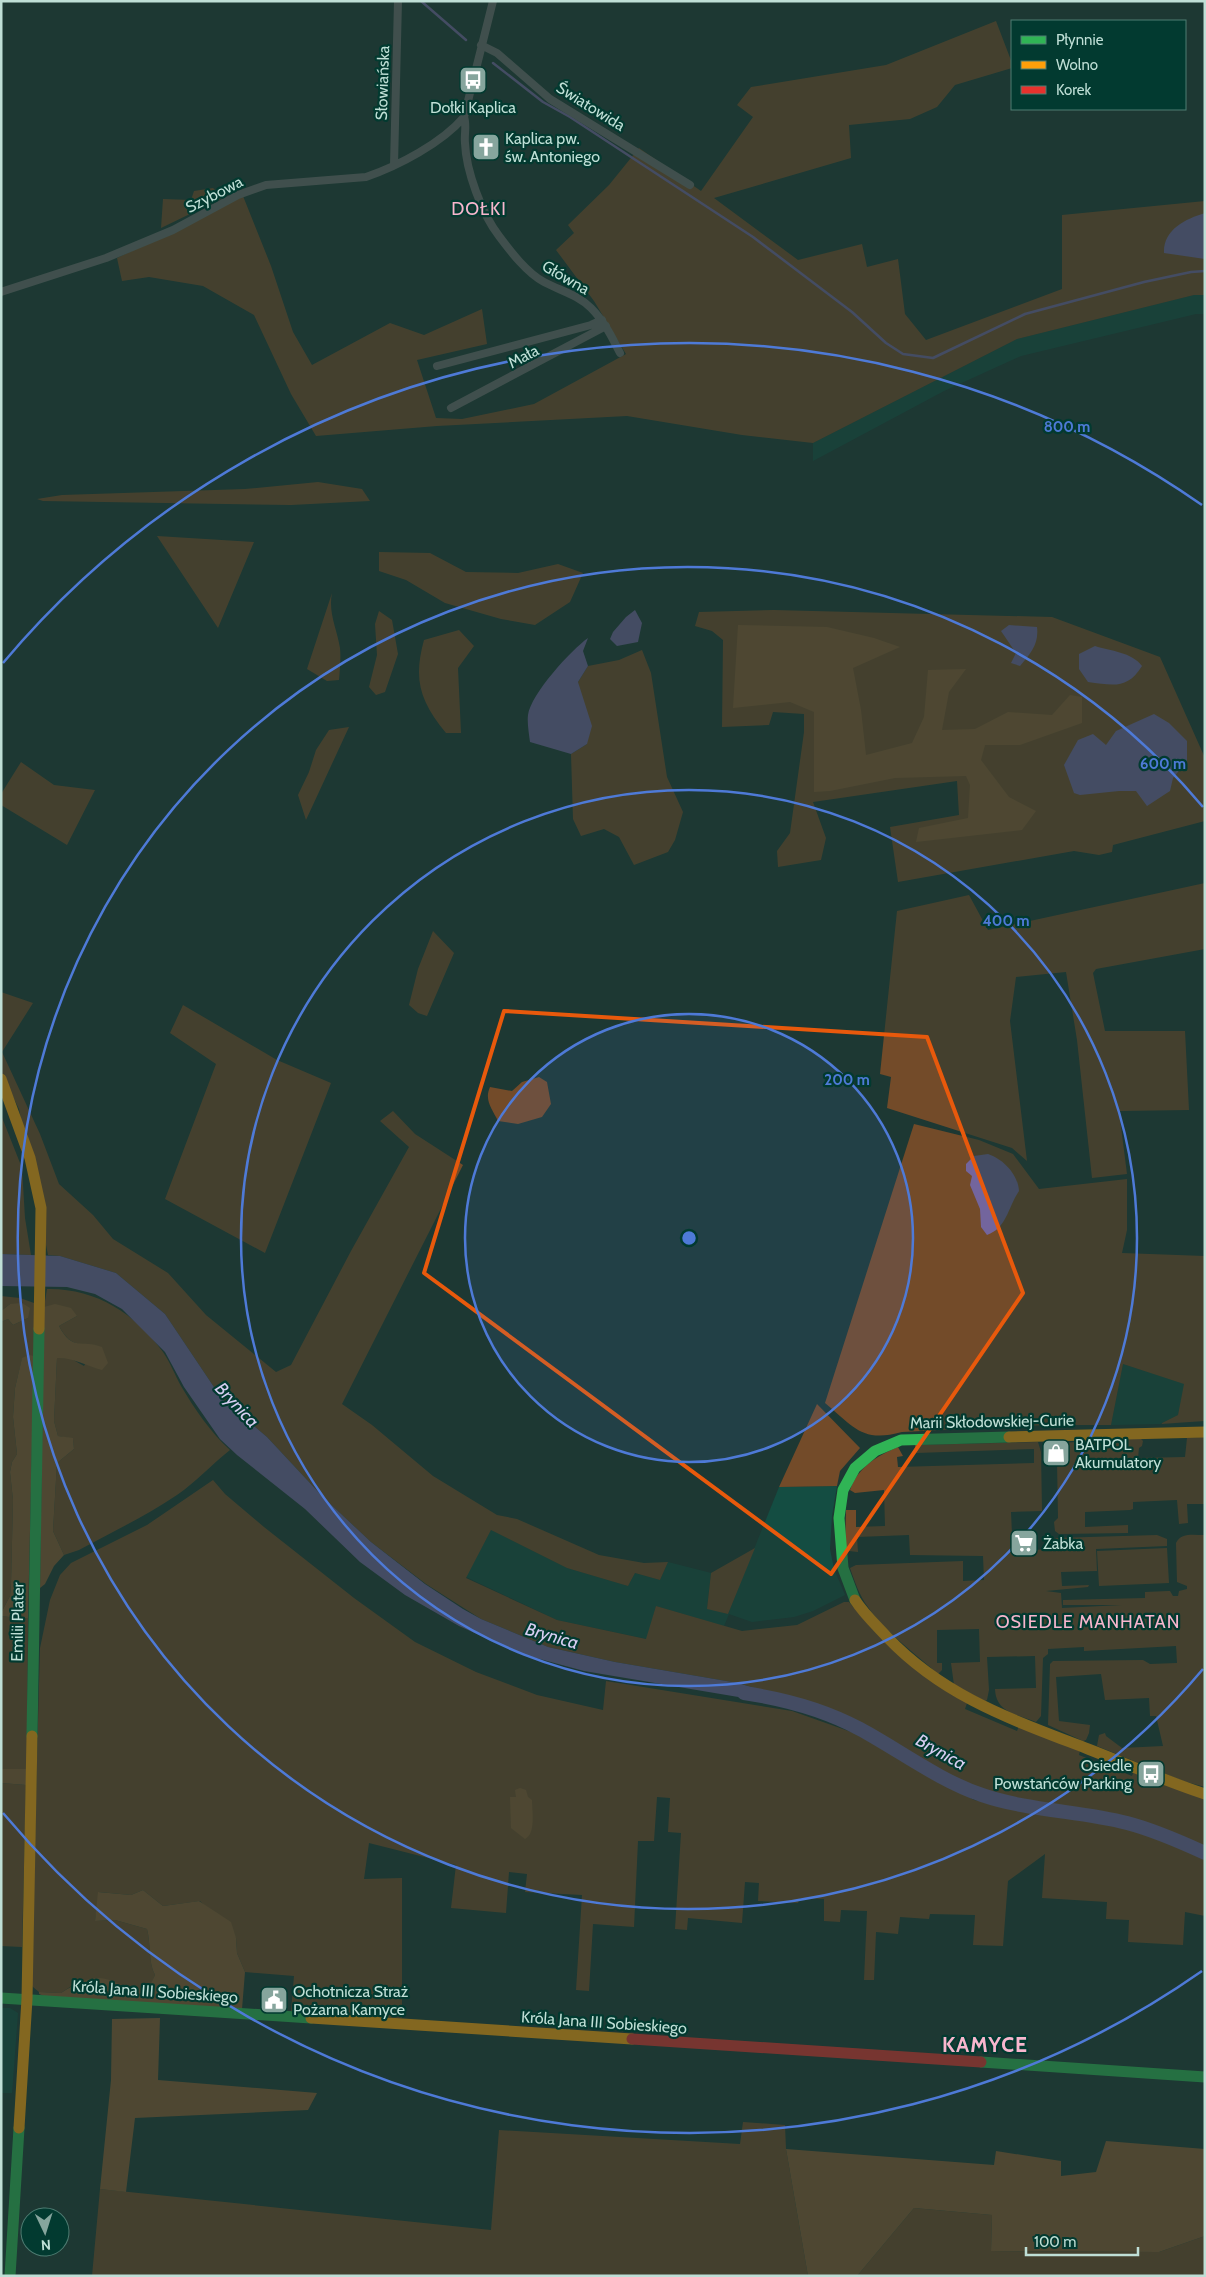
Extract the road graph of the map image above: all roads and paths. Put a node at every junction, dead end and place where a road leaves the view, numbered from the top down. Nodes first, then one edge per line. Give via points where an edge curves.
1 (398, 1) edge
2 (493, 1) edge
3 (481, 45) junction
4 (464, 117) junction
5 (453, 130) junction
6 (464, 144) junction
7 (394, 165) junction
8 (690, 185) dead end
9 (1, 292) edge
10 (604, 323) junction
11 (620, 353) dead end
12 (437, 366) dead end
13 (451, 408) dead end
14 (1, 1079) edge
15 (1205, 1432) edge
16 (1205, 1794) edge
17 (1, 1998) edge
18 (27, 1999) junction
19 (1205, 2077) edge
20 (10, 2276) edge

1 - 7 street, Słowiańska
2 - 3 street, Główna
3 - 4 street, Główna
3 - 8 street, Światowida via 497,53 550,99
4 - 5 street, Szybowa
4 - 6 street, Główna
5 - 6 street, Główna
5 - 7 street, Szybowa
6 - 10 street, Główna via 474,185 498,236 535,276 581,300
7 - 9 street, Szybowa via 366,177 251,189 173,230 106,258
10 - 11 street, Główna
10 - 12 street
10 - 13 street, Mała
14 - 18 street, Emilii Plater via 30,1152 41,1208
15 - 16 street, Marii Skłodowskiej-Curie via 901,1440 874,1451 854,1468 843,1492 839,1539 852,1595 895,1646 942,1684 962,1697 1042,1732
17 - 18 street, Króla Jana III Sobieskiego
18 - 19 street, Króla Jana III Sobieskiego
18 - 20 street, Emilii Plater

